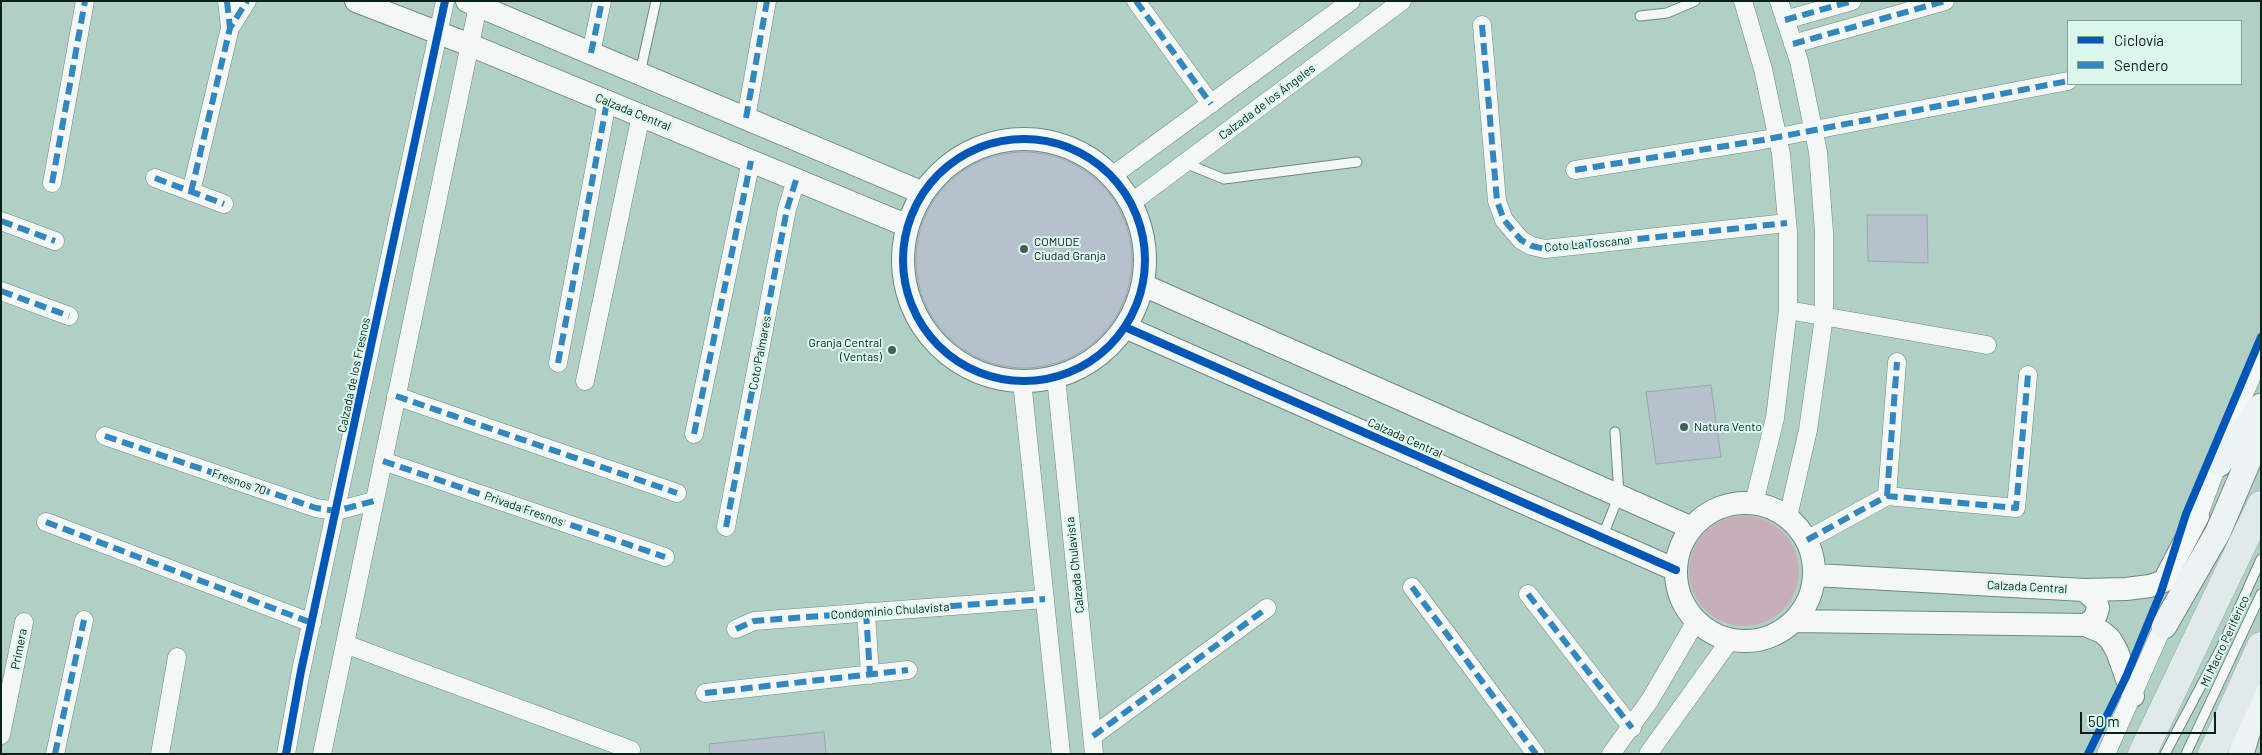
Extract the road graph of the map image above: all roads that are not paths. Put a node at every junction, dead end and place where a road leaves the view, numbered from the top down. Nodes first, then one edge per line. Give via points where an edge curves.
1 (85, 1) edge
2 (227, 1) edge
3 (247, 1) edge
4 (356, 1) edge
5 (445, 1) edge
6 (602, 1) edge
7 (656, 1) edge
8 (767, 1) edge
9 (1136, 1) edge
10 (1350, 1) edge
11 (1402, 1) edge
12 (1695, 1) edge
13 (1743, 1) edge
14 (1779, 1) edge
15 (1852, 1) edge
16 (1945, 1) edge
17 (474, 3) edge
18 (1640, 16) dead end
19 (1785, 20) junction
20 (1482, 25) dead end
21 (230, 28) junction
22 (439, 32) junction
23 (1793, 44) junction
24 (470, 45) junction
25 (591, 53) junction
26 (640, 73) junction
27 (2067, 81) edge
28 (608, 102) junction
29 (1211, 104) junction
30 (641, 115) junction
31 (746, 118) junction
32 (1814, 131) junction
33 (1778, 137) junction
34 (751, 161) junction
35 (1357, 162) dead end
36 (1185, 163) junction
37 (1575, 170) dead end
38 (1112, 176) junction
39 (156, 178) dead end
40 (796, 180) junction
41 (52, 183) dead end
42 (191, 192) junction
43 (923, 193) junction
44 (1131, 203) junction
45 (224, 204) dead end
46 (1, 221) edge
47 (1787, 223) junction
48 (908, 226) junction
49 (55, 241) dead end
50 (1143, 285) junction
51 (1, 291) edge
52 (1788, 310) junction
53 (69, 316) dead end
54 (1824, 317) junction
55 (1125, 327) junction
56 (1988, 344) dead end
57 (2261, 355) edge
58 (1898, 362) dead end
59 (558, 363) dead end
60 (2028, 375) dead end
61 (1056, 377) junction
62 (585, 381) dead end
63 (1022, 381) junction
64 (396, 396) junction
65 (2261, 406) edge
66 (2261, 431) edge
67 (1614, 432) dead end
68 (694, 434) dead end
69 (105, 436) dead end
70 (383, 461) junction
71 (2219, 464) junction
72 (677, 493) dead end
73 (1619, 496) junction
74 (1887, 496) junction
75 (374, 501) junction
76 (1754, 503) junction
77 (2261, 505) edge
78 (336, 511) junction
79 (2198, 516) junction
80 (1788, 518) junction
81 (46, 522) dead end
82 (726, 527) dead end
83 (1692, 528) junction
84 (1602, 538) junction
85 (1807, 540) junction
86 (665, 557) dead end
87 (2261, 559) edge
88 (1676, 570) junction
89 (1815, 576) junction
90 (1412, 587) dead end
91 (2084, 590) junction
92 (1528, 594) dead end
93 (2261, 594) edge
94 (1045, 599) junction
95 (1267, 608) dead end
96 (866, 612) junction
97 (84, 620) dead end
98 (1696, 621) junction
99 (1796, 621) junction
100 (24, 622) dead end
101 (312, 623) junction
102 (2085, 625) junction
103 (2164, 626) junction
104 (736, 629) dead end
105 (1730, 640) junction
106 (345, 644) junction
107 (2261, 646) edge
108 (177, 657) dead end
109 (908, 670) dead end
110 (870, 674) junction
111 (705, 692) dead end
112 (2133, 696) junction
113 (2261, 696) edge
114 (1632, 728) junction
115 (2261, 731) edge
116 (1, 735) edge
117 (1092, 736) junction
118 (631, 750) dead end
119 (55, 754) edge
120 (160, 754) edge
121 (286, 754) edge
122 (322, 754) edge
123 (1061, 754) edge
124 (1094, 754) edge
125 (1536, 754) edge
126 (1611, 754) edge
127 (1648, 754) edge
128 (2106, 754) edge
129 (2142, 754) edge
130 (2165, 754) edge
131 (2186, 754) edge
132 (2212, 754) edge
133 (2242, 754) edge

1 - 41 street
2 - 21 street
3 - 21 street
4 - 22 street, Calzada Central
5 - 22 street, Calzada de los Fresnos
6 - 25 street
7 - 26 lane
8 - 31 street
9 - 29 street
10 - 29 street
11 - 36 street, Calzada de los Ángeles
12 - 18 lane via 1667,13
13 - 33 street via 1764,69
14 - 19 street
15 - 19 street
16 - 23 street
17 - 24 street
17 - 25 street
19 - 23 street
20 - 47 street, Coto La Toscana via 1497,201 1504,220 1521,240 1546,250
21 - 42 street
22 - 24 street, Calzada Central
22 - 78 street, Calzada de los Fresnos
23 - 32 street
24 - 28 street, Calzada Central
24 - 64 street
25 - 26 street
26 - 31 street
27 - 32 street
28 - 30 street, Calzada Central
28 - 59 street
29 - 38 street
30 - 34 street, Calzada Central
30 - 62 street
31 - 43 street
32 - 33 street
32 - 54 street via 1824,232
33 - 37 street
33 - 47 street
34 - 40 street, Calzada Central
34 - 68 street
35 - 36 lane via 1224,179
36 - 44 street, Calzada de los Ángeles
38 - 43 street via 1088,157 1060,144 1029,138 998,141 962,156 943,170
38 - 44 street
39 - 42 street
40 - 48 street, Calzada Central
40 - 82 street, Coto Palmares via 787,209
42 - 45 street
43 - 48 street
44 - 50 street via 1140,222 1144,243
46 - 49 street
47 - 52 street
48 - 63 street via 904,275 920,321 953,358 974,370
50 - 55 street
50 - 73 street
51 - 53 street
52 - 54 street
52 - 76 street via 1775,418
54 - 56 street
54 - 80 street via 1808,430
55 - 61 street via 1095,358
55 - 84 street, Calzada Central
57 - 71 street
58 - 74 street
60 - 74 street via 2016,508
61 - 63 street
61 - 117 street, Calzada Chulavista
63 - 94 street
64 - 70 street
64 - 72 street
65 - 71 main road
66 - 103 main road via 2218,532
67 - 73 lane
69 - 78 street, Fresnos 70 via 316,508
70 - 75 street
70 - 86 street, Privada Fresnos
71 - 79 street
73 - 83 street
73 - 84 lane
74 - 85 street
75 - 78 street, Fresnos 70
75 - 106 street
76 - 80 street via 1772,508
76 - 83 street via 1731,504 1709,512
77 - 129 highway
78 - 101 street, Calzada de los Fresnos
79 - 91 street, Calzada Central via 2164,581 2126,589
79 - 103 street
80 - 85 street
81 - 101 street
83 - 88 street via 1680,548
84 - 88 street, Calzada Central
85 - 89 street
87 - 130 lane via 2222,646
88 - 98 street via 1678,589
89 - 91 street, Calzada Central
89 - 99 street via 1809,600
90 - 125 street
91 - 102 street via 2096,600 2098,608 2092,622
92 - 114 street
93 - 131 lane, Mi Macro Periférico
94 - 96 street, Condominio Chulavista
94 - 123 street
95 - 117 street
96 - 104 street, Condominio Chulavista via 754,621
96 - 110 street
97 - 119 street
98 - 105 street via 1712,633
98 - 114 street
99 - 102 street
99 - 105 street via 1776,635 1761,640
100 - 116 street, Primera
101 - 121 street, Calzada de los Fresnos
102 - 112 street via 2110,639
103 - 112 street
105 - 127 street
106 - 118 street
106 - 122 street
107 - 132 highway
108 - 120 street
109 - 110 street
110 - 111 street
112 - 128 street
113 - 133 main road via 2252,714
114 - 126 street
115 - 133 street
117 - 124 street, Calzada Chulavista

